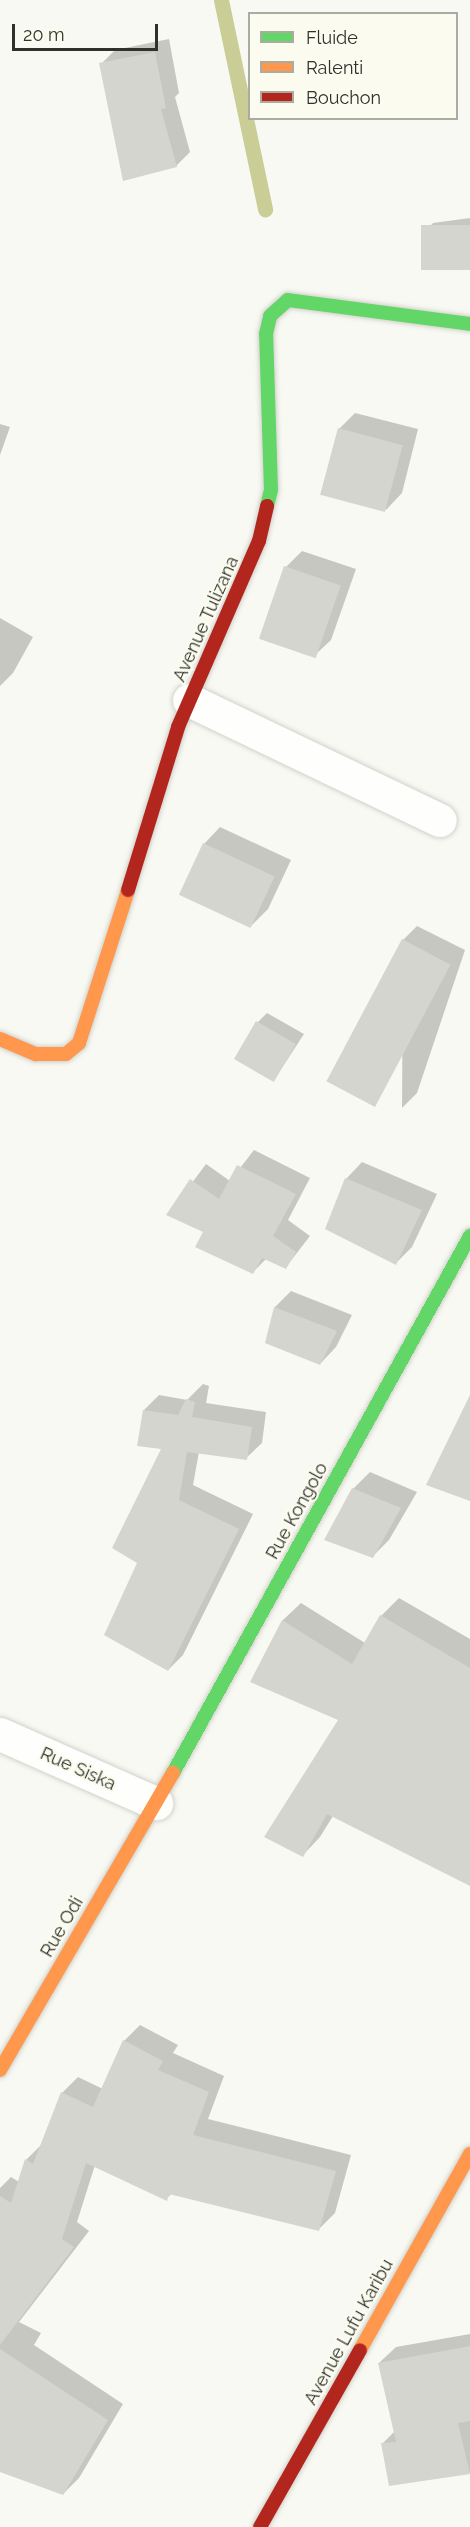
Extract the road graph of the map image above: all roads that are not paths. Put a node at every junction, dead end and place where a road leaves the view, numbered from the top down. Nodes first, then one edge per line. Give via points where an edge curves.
1 (470, 324) edge
2 (189, 700) junction
3 (440, 820) dead end
4 (0, 1039) edge
5 (470, 1236) edge
6 (0, 1734) edge
7 (156, 1803) junction
8 (0, 2070) edge
9 (470, 2154) edge
10 (260, 2527) edge

1 - 2 street, Avenue Tulizana via 288,300 270,316 266,334 271,490 260,541
2 - 3 street
2 - 4 street, Avenue Tulizana via 79,1043 66,1054 36,1054
5 - 7 street, Rue Kongolo
6 - 7 street, Rue Siska
7 - 8 street, Rue Odi
9 - 10 street, Avenue Lufu Karibu

